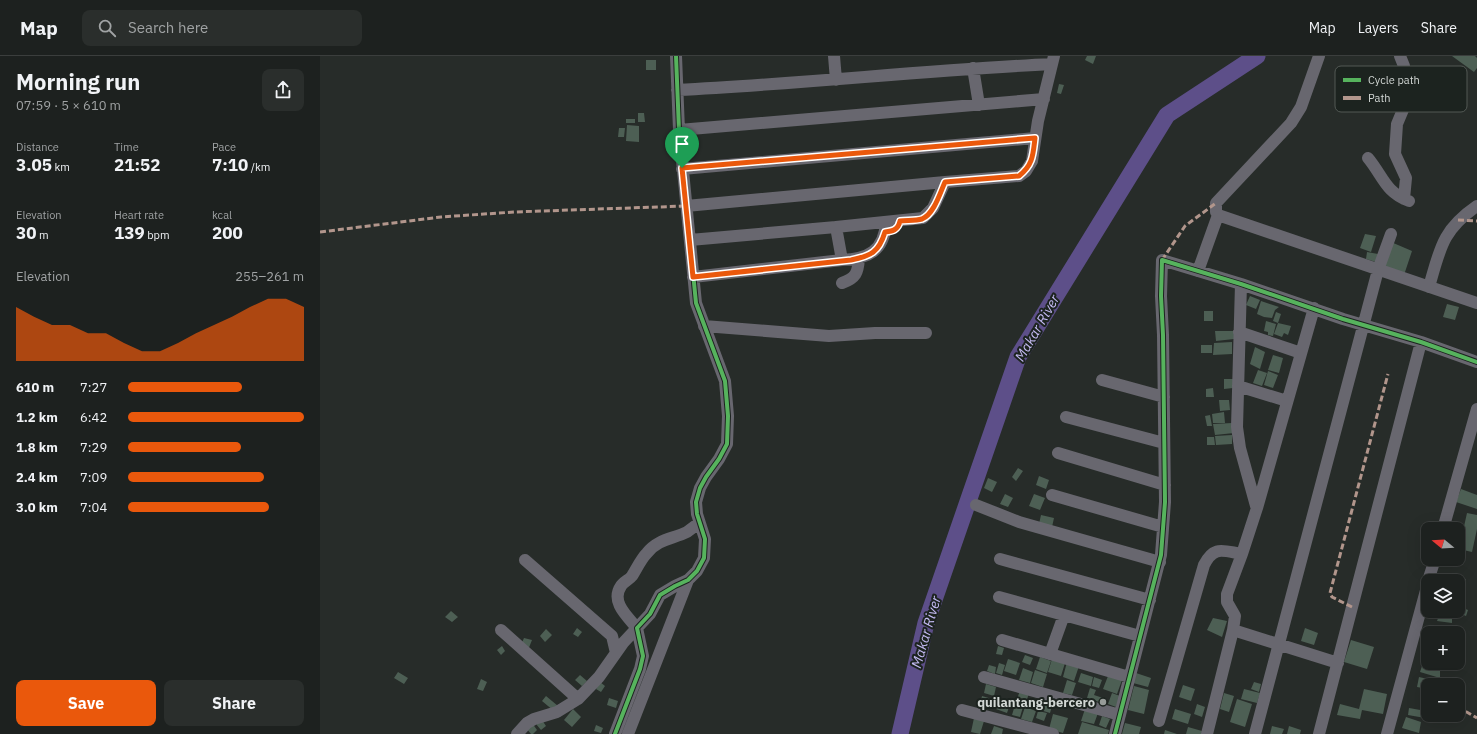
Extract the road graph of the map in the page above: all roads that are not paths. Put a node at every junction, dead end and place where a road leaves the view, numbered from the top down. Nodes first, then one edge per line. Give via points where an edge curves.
1 (676, 56) edge
2 (834, 56) edge
3 (1319, 56) edge
4 (1400, 56) edge
5 (1053, 60) edge
6 (1404, 66) edge
7 (973, 68) junction
8 (836, 80) junction
9 (677, 90) junction
10 (1044, 99) junction
11 (979, 105) junction
12 (1402, 112) edge
13 (679, 130) junction
14 (1035, 138) junction
15 (1368, 158) dead end
16 (682, 168) junction
17 (945, 182) junction
18 (686, 206) junction
19 (1477, 206) edge
20 (1218, 215) junction
21 (836, 227) junction
22 (885, 228) junction
23 (1391, 234) dead end
24 (690, 240) junction
25 (859, 258) junction
26 (842, 260) junction
27 (1378, 270) junction
28 (1198, 271) junction
29 (693, 277) junction
30 (842, 283) dead end
31 (1241, 284) junction
32 (1429, 287) junction
33 (1477, 303) edge
34 (1314, 308) junction
35 (1364, 325) junction
36 (704, 326) junction
37 (1240, 332) junction
38 (926, 333) dead end
39 (1421, 342) junction
40 (1301, 353) junction
41 (1477, 362) edge
42 (1102, 380) dead end
43 (1238, 386) junction
44 (1164, 397) junction
45 (1287, 401) junction
46 (1477, 409) edge
47 (1066, 417) dead end
48 (1164, 443) junction
49 (1058, 453) dead end
50 (1165, 485) junction
51 (1052, 495) dead end
52 (976, 505) dead end
53 (1257, 508) junction
54 (1445, 522) edge
55 (699, 523) junction
56 (1163, 527) junction
57 (1242, 554) junction
58 (1000, 559) dead end
59 (525, 560) dead end
60 (1160, 562) junction
61 (688, 580) junction
62 (999, 597) dead end
63 (1150, 600) junction
64 (1421, 608) edge
65 (1064, 615) junction
66 (638, 628) junction
67 (501, 630) dead end
68 (1234, 630) junction
69 (1140, 636) junction
70 (1002, 640) dead end
71 (1278, 644) junction
72 (616, 653) junction
73 (1050, 654) junction
74 (1338, 663) junction
75 (984, 677) dead end
76 (1129, 677) junction
77 (578, 699) junction
78 (962, 710) dead end
79 (1120, 715) junction
80 (1159, 721) dead end
81 (518, 734) edge
82 (615, 734) edge
83 (628, 734) edge
84 (1053, 734) edge
85 (1115, 734) edge
86 (1207, 734) edge
87 (1255, 734) edge
88 (1319, 734) edge
89 (1387, 734) edge

1 - 9 street
2 - 8 street
3 - 20 street via 1301,107 1292,124 1216,203
4 - 6 street
5 - 7 street
5 - 10 street
7 - 8 street
7 - 11 street
8 - 9 street
9 - 13 street
10 - 11 street
10 - 14 street
11 - 13 street
12 - 15 street via 1397,124 1395,154 1406,178 1407,200 1400,198 1384,184 1376,167
13 - 16 street
14 - 16 street
14 - 17 street via 1032,161 1026,171 1019,176
16 - 18 street
17 - 18 street
17 - 22 street via 933,208 923,218 900,221
18 - 24 street
19 - 32 street via 1458,220 1449,231 1441,246
20 - 27 street
20 - 28 street
21 - 22 street
21 - 24 street
21 - 26 street
22 - 25 street via 877,249 869,256
23 - 27 street
24 - 29 street
25 - 26 street
25 - 30 street via 855,276
26 - 29 street
27 - 32 street
27 - 35 street
28 - 31 street
28 - 44 street via 1162,260 1160,296
29 - 36 street via 696,303
31 - 34 street
31 - 37 street
32 - 33 street
34 - 35 street
34 - 40 street
35 - 39 street
35 - 71 street
36 - 38 street via 829,336
36 - 55 street via 724,381 728,416 727,444 700,488 696,502
37 - 40 street
37 - 43 street
39 - 41 street
39 - 74 street
40 - 45 street
42 - 44 street
43 - 45 street
43 - 53 street via 1237,427 1240,448
44 - 48 street
45 - 53 street
46 - 54 street
47 - 48 street
48 - 50 street
49 - 50 street
50 - 56 street
51 - 56 street
52 - 60 street via 1019,522
53 - 57 street
55 - 61 street via 705,539 704,558 697,572
55 - 66 street via 686,532 657,544 646,553 630,578 621,585 618,601 622,611
56 - 60 street
57 - 68 street via 1226,599 1235,616
57 - 80 street via 1215,552 1209,555 1204,565
58 - 63 street
59 - 72 street via 612,636
60 - 63 street
61 - 66 street via 660,596
61 - 83 street
62 - 65 street
63 - 69 street
64 - 89 street
65 - 69 street
65 - 73 street
66 - 72 street
66 - 82 street via 643,656
67 - 77 street
68 - 71 street
68 - 86 street
69 - 76 street
70 - 73 street
71 - 74 street
71 - 87 street
72 - 77 street
73 - 76 street
74 - 88 street
75 - 79 street
76 - 79 street
77 - 81 street via 557,712 534,718
78 - 84 street
79 - 85 street

